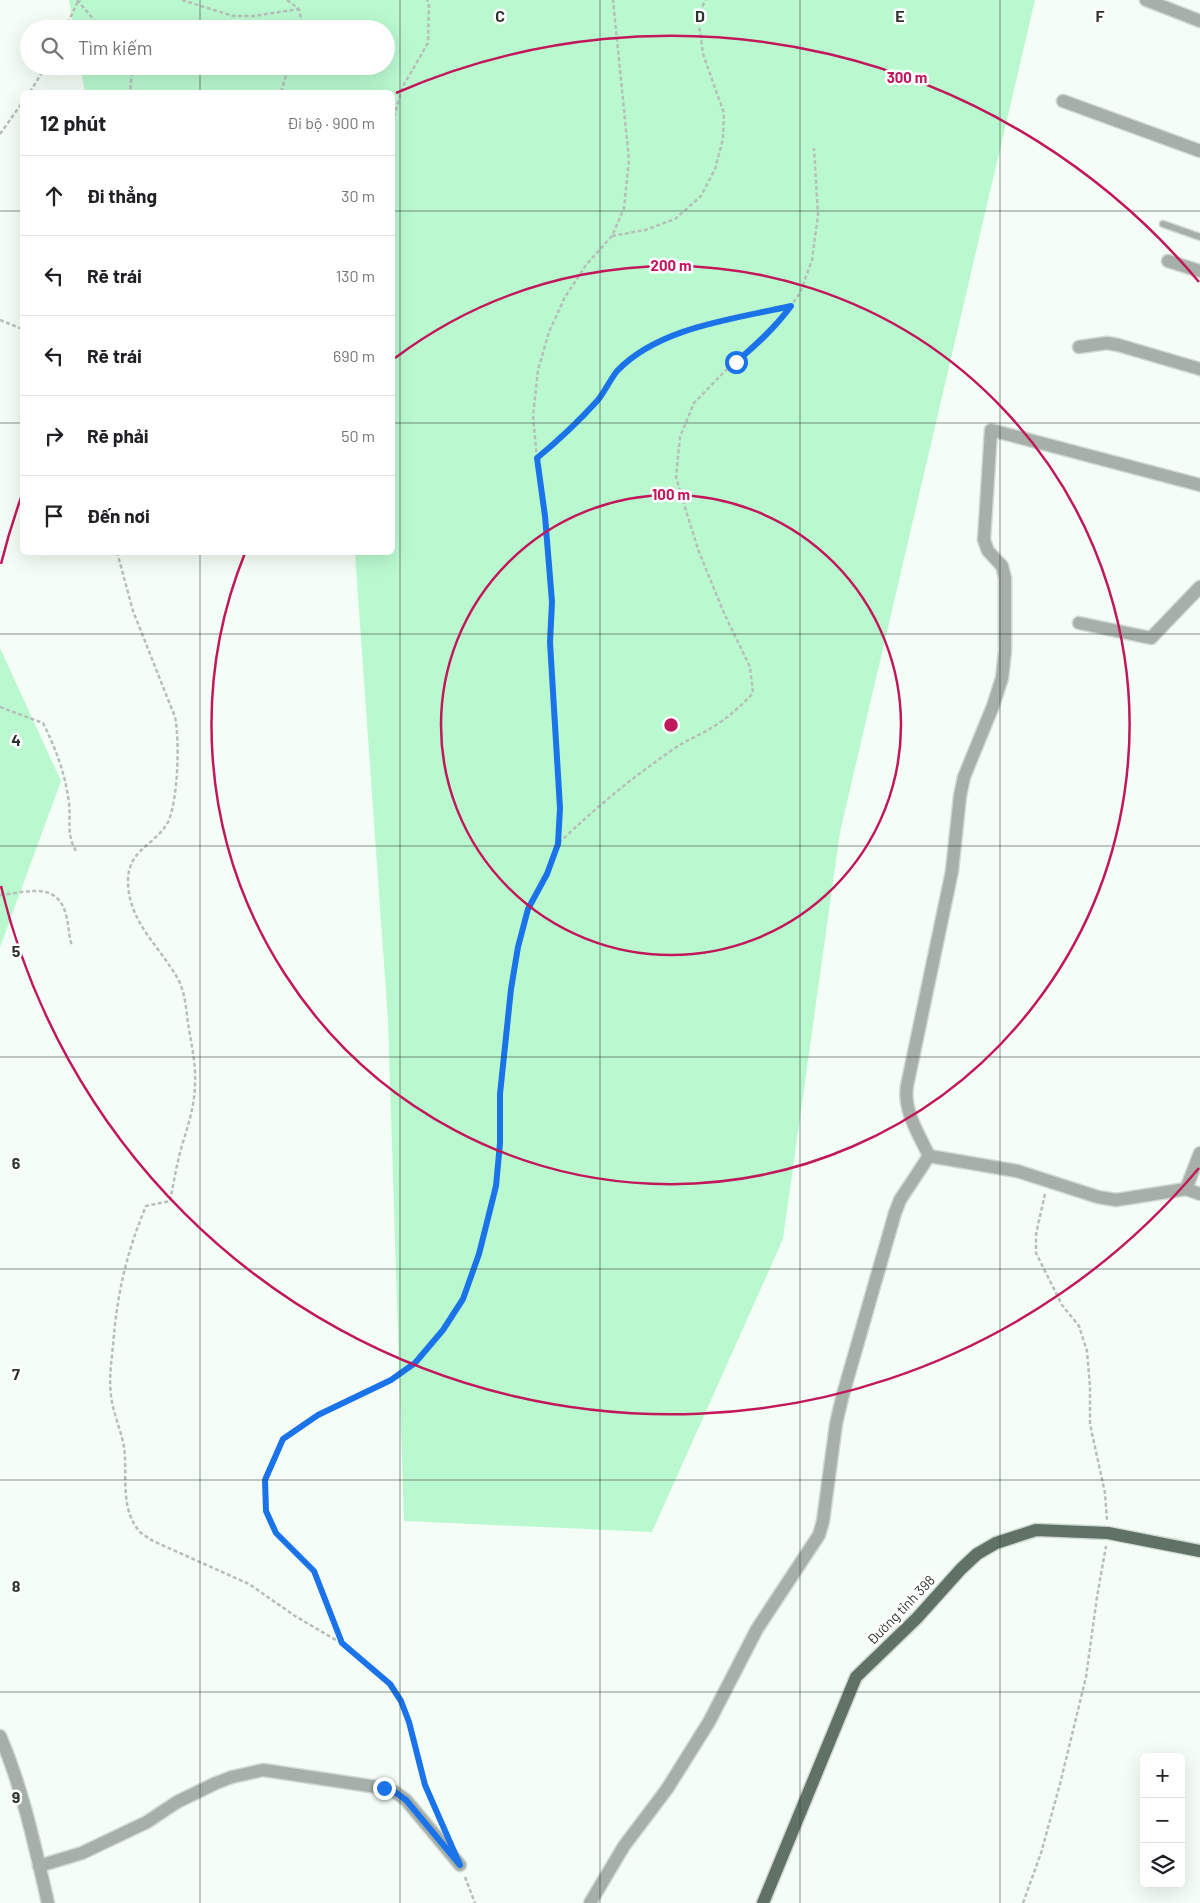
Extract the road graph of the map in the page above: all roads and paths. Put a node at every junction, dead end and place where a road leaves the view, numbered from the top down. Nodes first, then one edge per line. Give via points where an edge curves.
1 (79, 0) edge
2 (182, 0) edge
3 (287, 0) edge
4 (427, 0) edge
5 (613, 0) edge
6 (705, 0) edge
7 (1146, 0) edge
8 (299, 9) junction
9 (69, 20) edge
10 (95, 20) edge
11 (301, 20) edge
12 (1200, 21) edge
13 (40, 75) edge
14 (132, 75) edge
15 (286, 75) edge
16 (31, 90) edge
17 (130, 90) edge
18 (282, 90) edge
19 (1063, 101) dead end
20 (20, 106) edge
21 (395, 113) edge
22 (0, 134) edge
23 (814, 148) dead end
24 (1200, 151) edge
25 (1163, 224) dead end
26 (612, 236) junction
27 (1200, 237) edge
28 (1168, 261) dead end
29 (1200, 270) edge
30 (791, 306) junction
31 (0, 320) edge
32 (20, 328) edge
33 (1079, 348) dead end
34 (1200, 369) edge
35 (537, 458) junction
36 (1200, 485) edge
37 (118, 555) edge
38 (1200, 586) edge
39 (1080, 623) dead end
40 (0, 707) edge
41 (558, 844) junction
42 (76, 852) dead end
43 (0, 896) edge
44 (72, 946) dead end
45 (1200, 1153) edge
46 (929, 1156) junction
47 (1186, 1189) junction
48 (1200, 1194) edge
49 (1200, 1551) edge
50 (342, 1643) junction
51 (0, 1736) edge
52 (440, 1820) dead end
53 (460, 1865) joint
54 (39, 1866) junction
55 (48, 1903) edge
56 (475, 1903) edge
57 (590, 1903) edge
58 (762, 1903) edge

1 - 9 path
1 - 10 path
2 - 8 path via 233,16
3 - 8 path
4 - 21 path via 428,43 403,86
5 - 26 path via 629,160 624,208
6 - 26 path via 698,18 703,54 724,113 723,139 715,169 701,196 675,219 645,230
7 - 12 street
8 - 11 path
13 - 16 path
14 - 17 path
15 - 18 path
19 - 24 street
20 - 22 path
23 - 30 path via 818,216 812,260 800,293
25 - 27 lane
26 - 35 path via 586,265 565,297 549,332 538,370 533,416
28 - 29 street
30 - 35 path via 701,327 666,338 642,351 617,372 599,398 563,436
30 - 41 path via 759,342 694,403 680,437 676,476 699,552 750,667 753,693 739,709 678,746 618,789
31 - 32 path
33 - 34 street via 1107,343
35 - 41 path via 552,602 550,642 560,808
36 - 46 street via 991,430 984,540 988,551 1002,566 1005,578 1002,678 964,777 952,871 905,1098
37 - 50 path via 133,612 178,732 172,810 160,833 139,851 129,866 128,883 132,907 178,979 184,994 195,1067 189,1126 170,1201 146,1206 122,1274 110,1383 124,1446 125,1492 140,1532 153,1541 249,1584
38 - 39 street via 1151,638
40 - 42 path via 43,723 63,771 69,804 70,841
41 - 50 path via 547,874 528,909 518,947 500,1094 496,1186 479,1254 463,1299 443,1330 415,1363 391,1380 318,1415 283,1439 265,1480 266,1511 276,1533 314,1571
43 - 44 path via 36,891 51,893 60,900
45 - 47 street
46 - 47 street via 1017,1171 1116,1200
46 - 57 street via 900,1200 892,1222 842,1398 819,1535 757,1630 709,1722 667,1789 624,1846
47 - 48 street
49 - 58 main road, Đường tỉnh 398 via 1108,1533 1036,1530 996,1543 977,1554 856,1677
50 - 52 path via 390,1684 401,1701 425,1785
51 - 54 street
53 - 54 street via 406,1800 395,1792 269,1770 216,1783 177,1802 147,1822 82,1853
53 - 56 path
54 - 55 street

